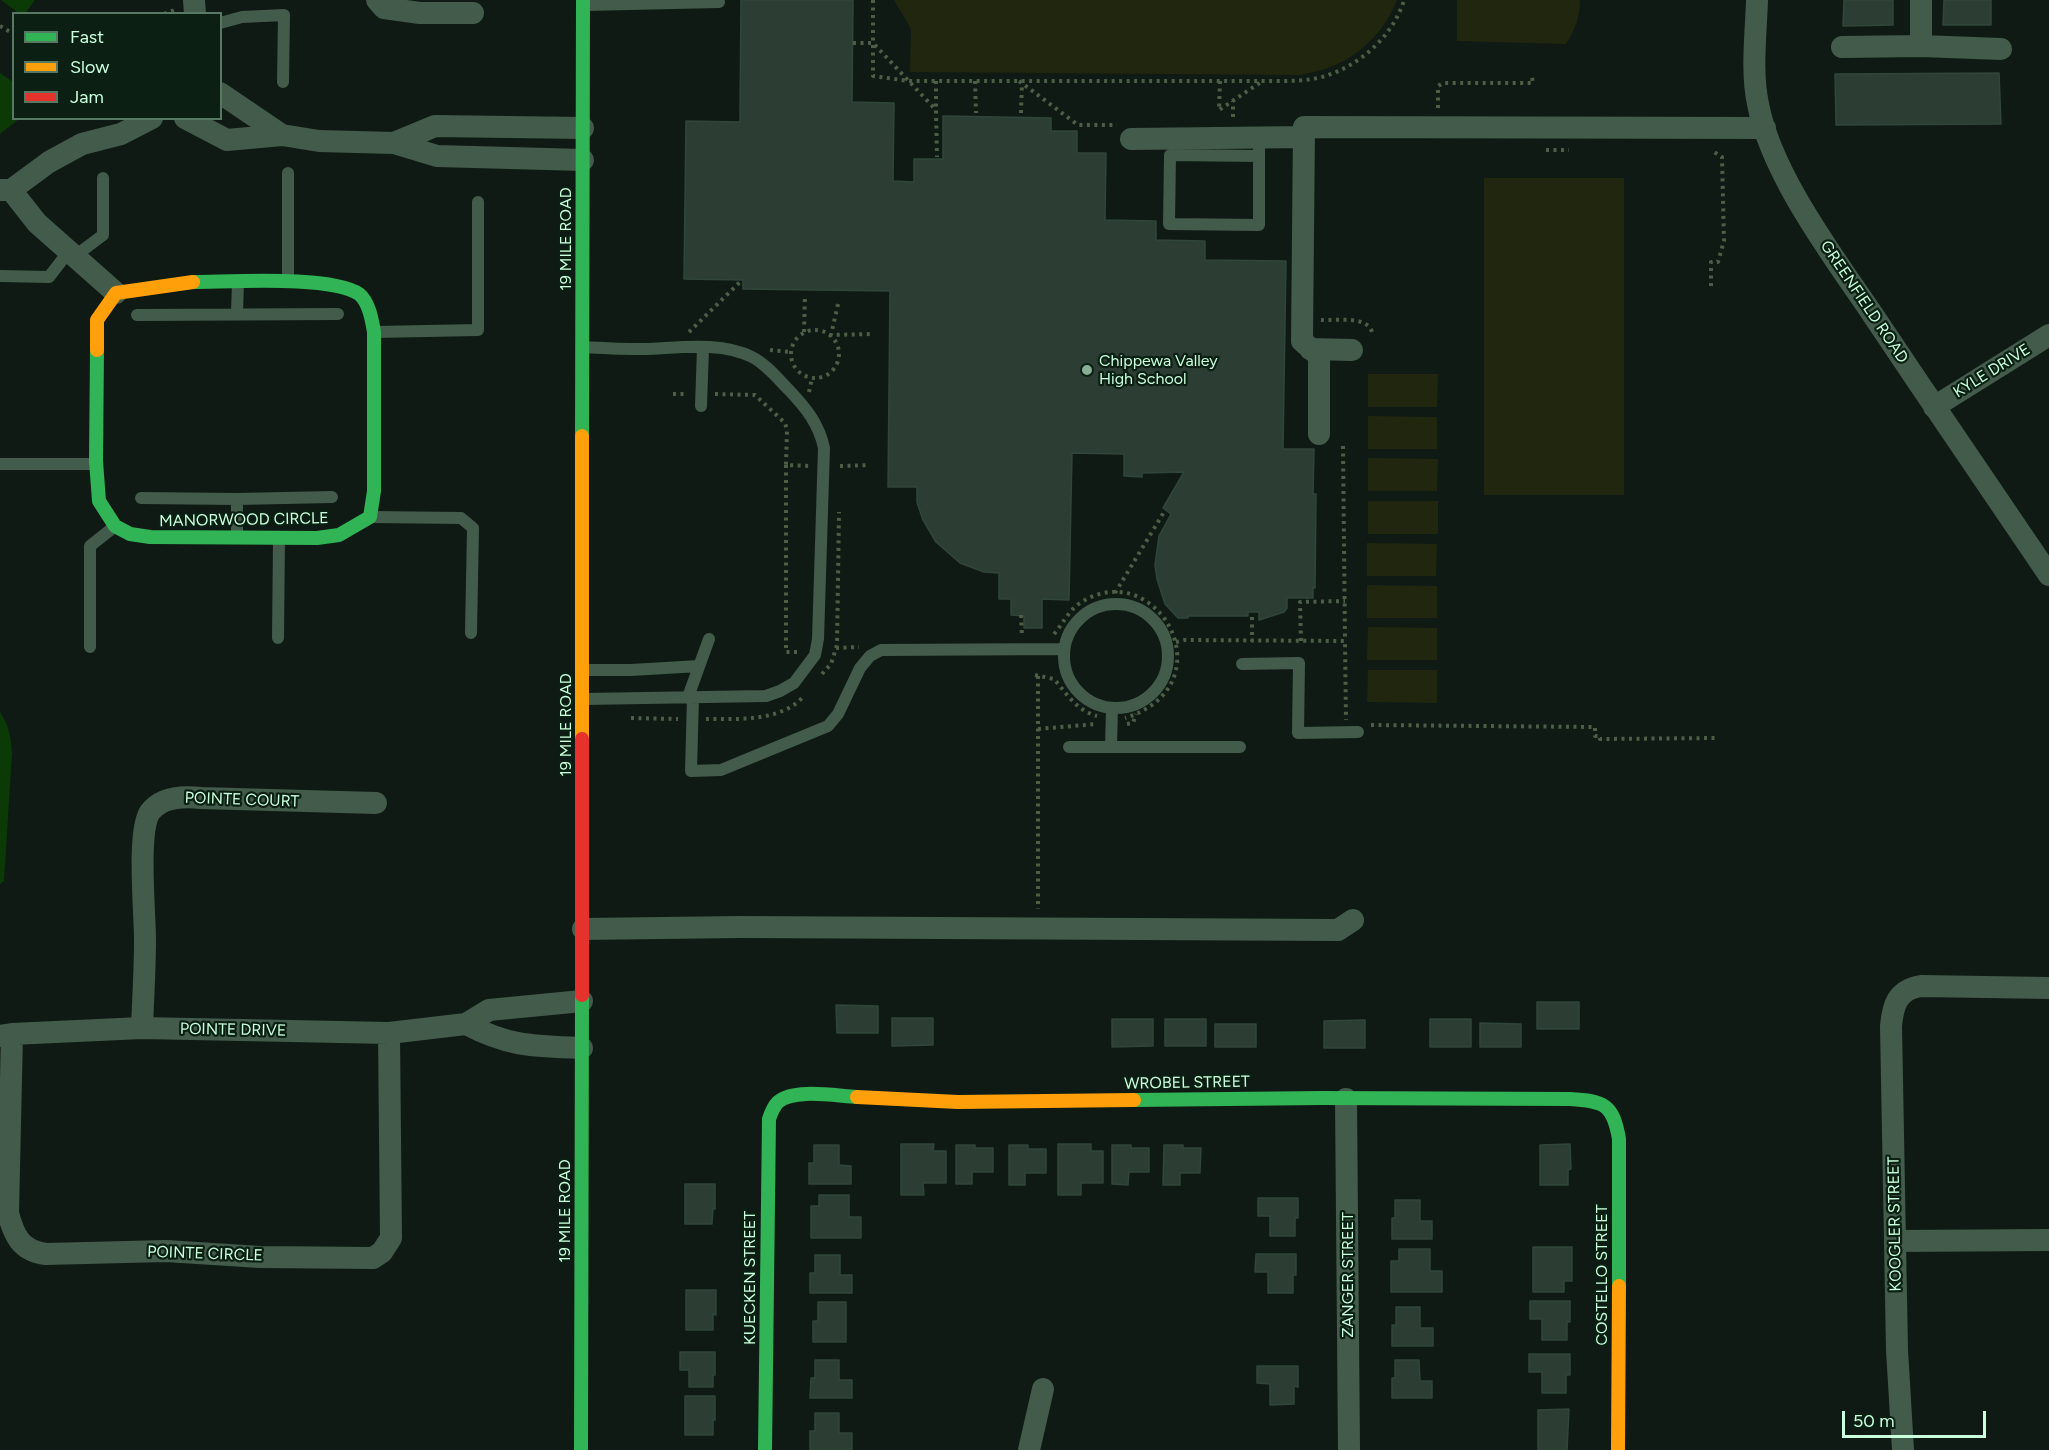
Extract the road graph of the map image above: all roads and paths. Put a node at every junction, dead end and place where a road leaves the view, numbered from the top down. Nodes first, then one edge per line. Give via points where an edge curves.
1 (377, 0) edge
2 (873, 0) edge
3 (1404, 0) edge
4 (1757, 0) edge
5 (1921, 0) edge
6 (583, 2) edge
7 (719, 2) dead end
8 (473, 13) dead end
9 (222, 22) edge
10 (853, 43) dead end
11 (873, 43) junction
12 (1921, 46) junction
13 (1842, 47) dead end
14 (2001, 50) dead end
15 (1533, 77) dead end
16 (909, 81) junction
17 (936, 81) junction
18 (975, 81) junction
19 (1220, 81) junction
20 (1262, 81) junction
21 (284, 82) dead end
22 (1020, 82) junction
23 (222, 94) edge
24 (936, 110) junction
25 (975, 113) dead end
26 (1021, 113) dead end
27 (148, 120) edge
28 (189, 120) edge
29 (1437, 127) junction
30 (583, 128) junction
31 (1765, 129) junction
32 (282, 135) junction
33 (1304, 137) junction
34 (1131, 139) joint
35 (394, 143) junction
36 (1170, 147) junction
37 (1259, 147) junction
38 (1546, 150) dead end
39 (1569, 150) dead end
40 (1700, 150) dead end
41 (937, 157) dead end
42 (583, 160) junction
43 (288, 173) dead end
44 (103, 178) dead end
45 (5, 190) edge
46 (478, 202) dead end
47 (72, 254) junction
48 (0, 276) edge
49 (238, 281) junction
50 (741, 281) dead end
51 (288, 282) junction
52 (1711, 286) dead end
53 (116, 293) junction
54 (805, 295) dead end
55 (838, 304) dead end
56 (237, 314) junction
57 (338, 314) dead end
58 (137, 315) dead end
59 (1302, 320) junction
60 (374, 332) junction
61 (804, 332) junction
62 (1372, 332) dead end
63 (873, 334) dead end
64 (697, 335) dead end
65 (831, 335) junction
66 (2049, 335) edge
67 (583, 347) junction
68 (703, 348) junction
69 (1311, 349) junction
70 (1353, 350) dead end
71 (790, 352) junction
72 (774, 358) dead end
73 (812, 378) junction
74 (673, 394) dead end
75 (815, 399) dead end
76 (701, 400) junction
77 (1934, 407) junction
78 (1319, 434) dead end
79 (1343, 446) dead end
80 (840, 458) dead end
81 (0, 464) edge
82 (97, 464) junction
83 (786, 465) junction
84 (870, 465) dead end
85 (811, 466) dead end
86 (840, 466) junction
87 (840, 474) dead end
88 (332, 497) dead end
89 (141, 498) dead end
90 (237, 499) junction
91 (840, 501) dead end
92 (1164, 512) dead end
93 (370, 517) junction
94 (115, 526) junction
95 (279, 536) junction
96 (237, 537) junction
97 (2049, 575) edge
98 (1115, 593) junction
99 (1345, 601) junction
100 (1252, 617) dead end
101 (471, 633) dead end
102 (1050, 636) dead end
103 (278, 638) dead end
104 (709, 639) dead end
105 (1252, 641) dead end
106 (1301, 641) dead end
107 (1345, 641) dead end
108 (90, 647) dead end
109 (1064, 649) junction
110 (1177, 649) dead end
111 (802, 652) dead end
112 (1242, 664) dead end
113 (699, 666) junction
114 (583, 670) junction
115 (1038, 676) dead end
116 (818, 680) dead end
117 (805, 695) dead end
118 (690, 697) junction
119 (583, 699) junction
120 (1112, 709) junction
121 (1136, 714) dead end
122 (631, 718) dead end
123 (692, 719) junction
124 (1101, 724) dead end
125 (1127, 724) dead end
126 (1370, 725) dead end
127 (1038, 729) junction
128 (1358, 732) dead end
129 (1718, 738) dead end
130 (1069, 747) dead end
131 (1111, 747) junction
132 (1240, 747) dead end
133 (376, 804) dead end
134 (1038, 916) dead end
135 (1353, 920) dead end
136 (583, 929) junction
137 (2049, 988) edge
138 (582, 1001) junction
139 (466, 1024) junction
140 (142, 1028) junction
141 (389, 1033) junction
142 (6, 1035) edge
143 (582, 1048) junction
144 (1346, 1099) junction
145 (1605, 1104) joint
146 (772, 1107) joint
147 (1896, 1240) junction
148 (2049, 1240) edge
149 (1043, 1389) dead end
150 (581, 1450) edge
151 (765, 1450) edge
152 (1029, 1450) edge
153 (1349, 1450) edge
154 (1618, 1450) edge
155 (1903, 1450) edge

1 - 8 street via 384,8 420,13
2 - 11 path
3 - 20 path via 1387,33 1356,61 1323,76
4 - 31 street, GREENFIELD ROAD via 1755,83
5 - 12 street
6 - 7 lane
6 - 30 street, 19 MILE ROAD
9 - 21 lane via 242,17 284,15
10 - 11 path
11 - 16 path
11 - 16 path via 873,76
12 - 13 street
12 - 14 street
15 - 29 path via 1533,83 1443,83 1438,86
16 - 17 path
16 - 24 path
17 - 18 path
17 - 24 path
18 - 22 path
18 - 25 path
19 - 20 path
19 - 20 path via 1219,110
19 - 22 path
22 - 26 path
22 - 34 path via 1078,125 1131,125
23 - 32 street
24 - 41 path
27 - 45 street via 121,134 82,144
28 - 32 street via 228,140
29 - 31 street
29 - 33 street via 1304,127
30 - 35 street via 435,126
30 - 42 street, 19 MILE ROAD
31 - 77 street, GREENFIELD ROAD via 1806,212
32 - 35 street via 319,141
33 - 37 street
33 - 59 street
34 - 36 street
35 - 42 street via 436,156
36 - 37 street
36 - 37 lane via 1169,224 1259,225
38 - 39 path
40 - 52 path via 1712,150 1722,157 1724,241 1718,262 1711,262
42 - 67 street, 19 MILE ROAD
43 - 51 lane
44 - 47 lane via 103,236
45 - 47 street
46 - 60 lane via 478,330
47 - 48 lane via 49,277
47 - 53 street
49 - 51 street
49 - 53 street via 193,282
49 - 56 lane
50 - 64 path via 687,334
51 - 60 street via 337,285 360,296 372,316
53 - 82 street via 97,320
54 - 61 path
55 - 65 path
56 - 57 lane
56 - 58 lane
59 - 62 path via 1364,321
59 - 69 street via 1302,341
60 - 93 street via 374,491
61 - 65 path via 818,329
61 - 71 path via 796,338
63 - 65 path
65 - 73 path via 839,351 837,365 827,375
66 - 77 street, KYLE DRIVE
67 - 68 lane
67 - 114 street, 19 MILE ROAD
68 - 76 lane
68 - 118 lane via 737,351 754,358 812,416 821,434 824,448 818,639 815,655 794,683 780,691 752,697
69 - 70 street
69 - 78 street via 1319,356
71 - 72 path via 766,350
71 - 73 path via 800,373
73 - 75 path via 807,391
74 - 76 path
76 - 83 path via 755,395 785,423
77 - 97 street, GREENFIELD ROAD
79 - 99 path
80 - 86 path
81 - 82 lane
82 - 94 street via 99,501
83 - 85 path
83 - 111 path via 786,652
84 - 86 path
86 - 87 path
88 - 90 lane
89 - 90 lane
90 - 96 lane
91 - 116 path via 837,645 831,664
92 - 98 path
93 - 95 street, MANORWOOD CIRCLE via 339,535
93 - 101 lane via 462,518 473,528
94 - 96 street, MANORWOOD CIRCLE via 130,534 150,537
94 - 108 lane via 90,546
95 - 96 street, MANORWOOD CIRCLE
95 - 103 lane
98 - 102 path via 1079,603
98 - 110 path via 1131,594 1163,614
99 - 106 path via 1300,602
99 - 107 path
100 - 105 path
104 - 113 lane
109 - 120 lane via 1064,666 1081,696
109 - 120 lane via 1077,620 1105,604 1122,603 1137,608 1162,629 1169,661 1156,691 1128,708
109 - 123 lane via 881,650 860,668 828,726 721,770 691,771
112 - 128 lane via 1299,663 1298,733
113 - 114 lane
113 - 118 lane
114 - 119 street, 19 MILE ROAD
115 - 127 path
117 - 123 path via 798,702 759,717
118 - 119 lane
118 - 123 lane
119 - 136 street, 19 MILE ROAD
120 - 131 lane
121 - 125 path via 1133,723
122 - 123 path
124 - 127 path
126 - 129 path via 1595,727 1595,736 1600,739
127 - 134 path
130 - 131 lane
131 - 132 lane
133 - 140 street, POINTE COURT via 183,796 152,809 145,821 144,840
135 - 136 street via 1338,930
136 - 138 street, 19 MILE ROAD
137 - 147 street, KOOGLER STREET via 1921,986 1904,991 1897,998 1891,1026
138 - 139 street, POINTE DRIVE via 489,1010
138 - 143 street, 19 MILE ROAD
139 - 141 street, POINTE DRIVE
139 - 143 street via 516,1044
140 - 141 street, POINTE DRIVE
140 - 142 street, POINTE DRIVE
141 - 142 street, POINTE CIRCLE via 391,1238 373,1258 166,1251 32,1252 12,1229 8,1213
143 - 150 street, 19 MILE ROAD
144 - 145 street, WROBEL STREET via 1570,1099
144 - 146 street, WROBEL STREET via 958,1101 806,1094 783,1098
144 - 153 street, ZANGER STREET
145 - 154 street, COSTELLO STREET via 1617,1122 1619,1139
146 - 151 street, KUECKEN STREET via 767,1160
147 - 148 street
147 - 155 street, KOOGLER STREET
149 - 152 street

